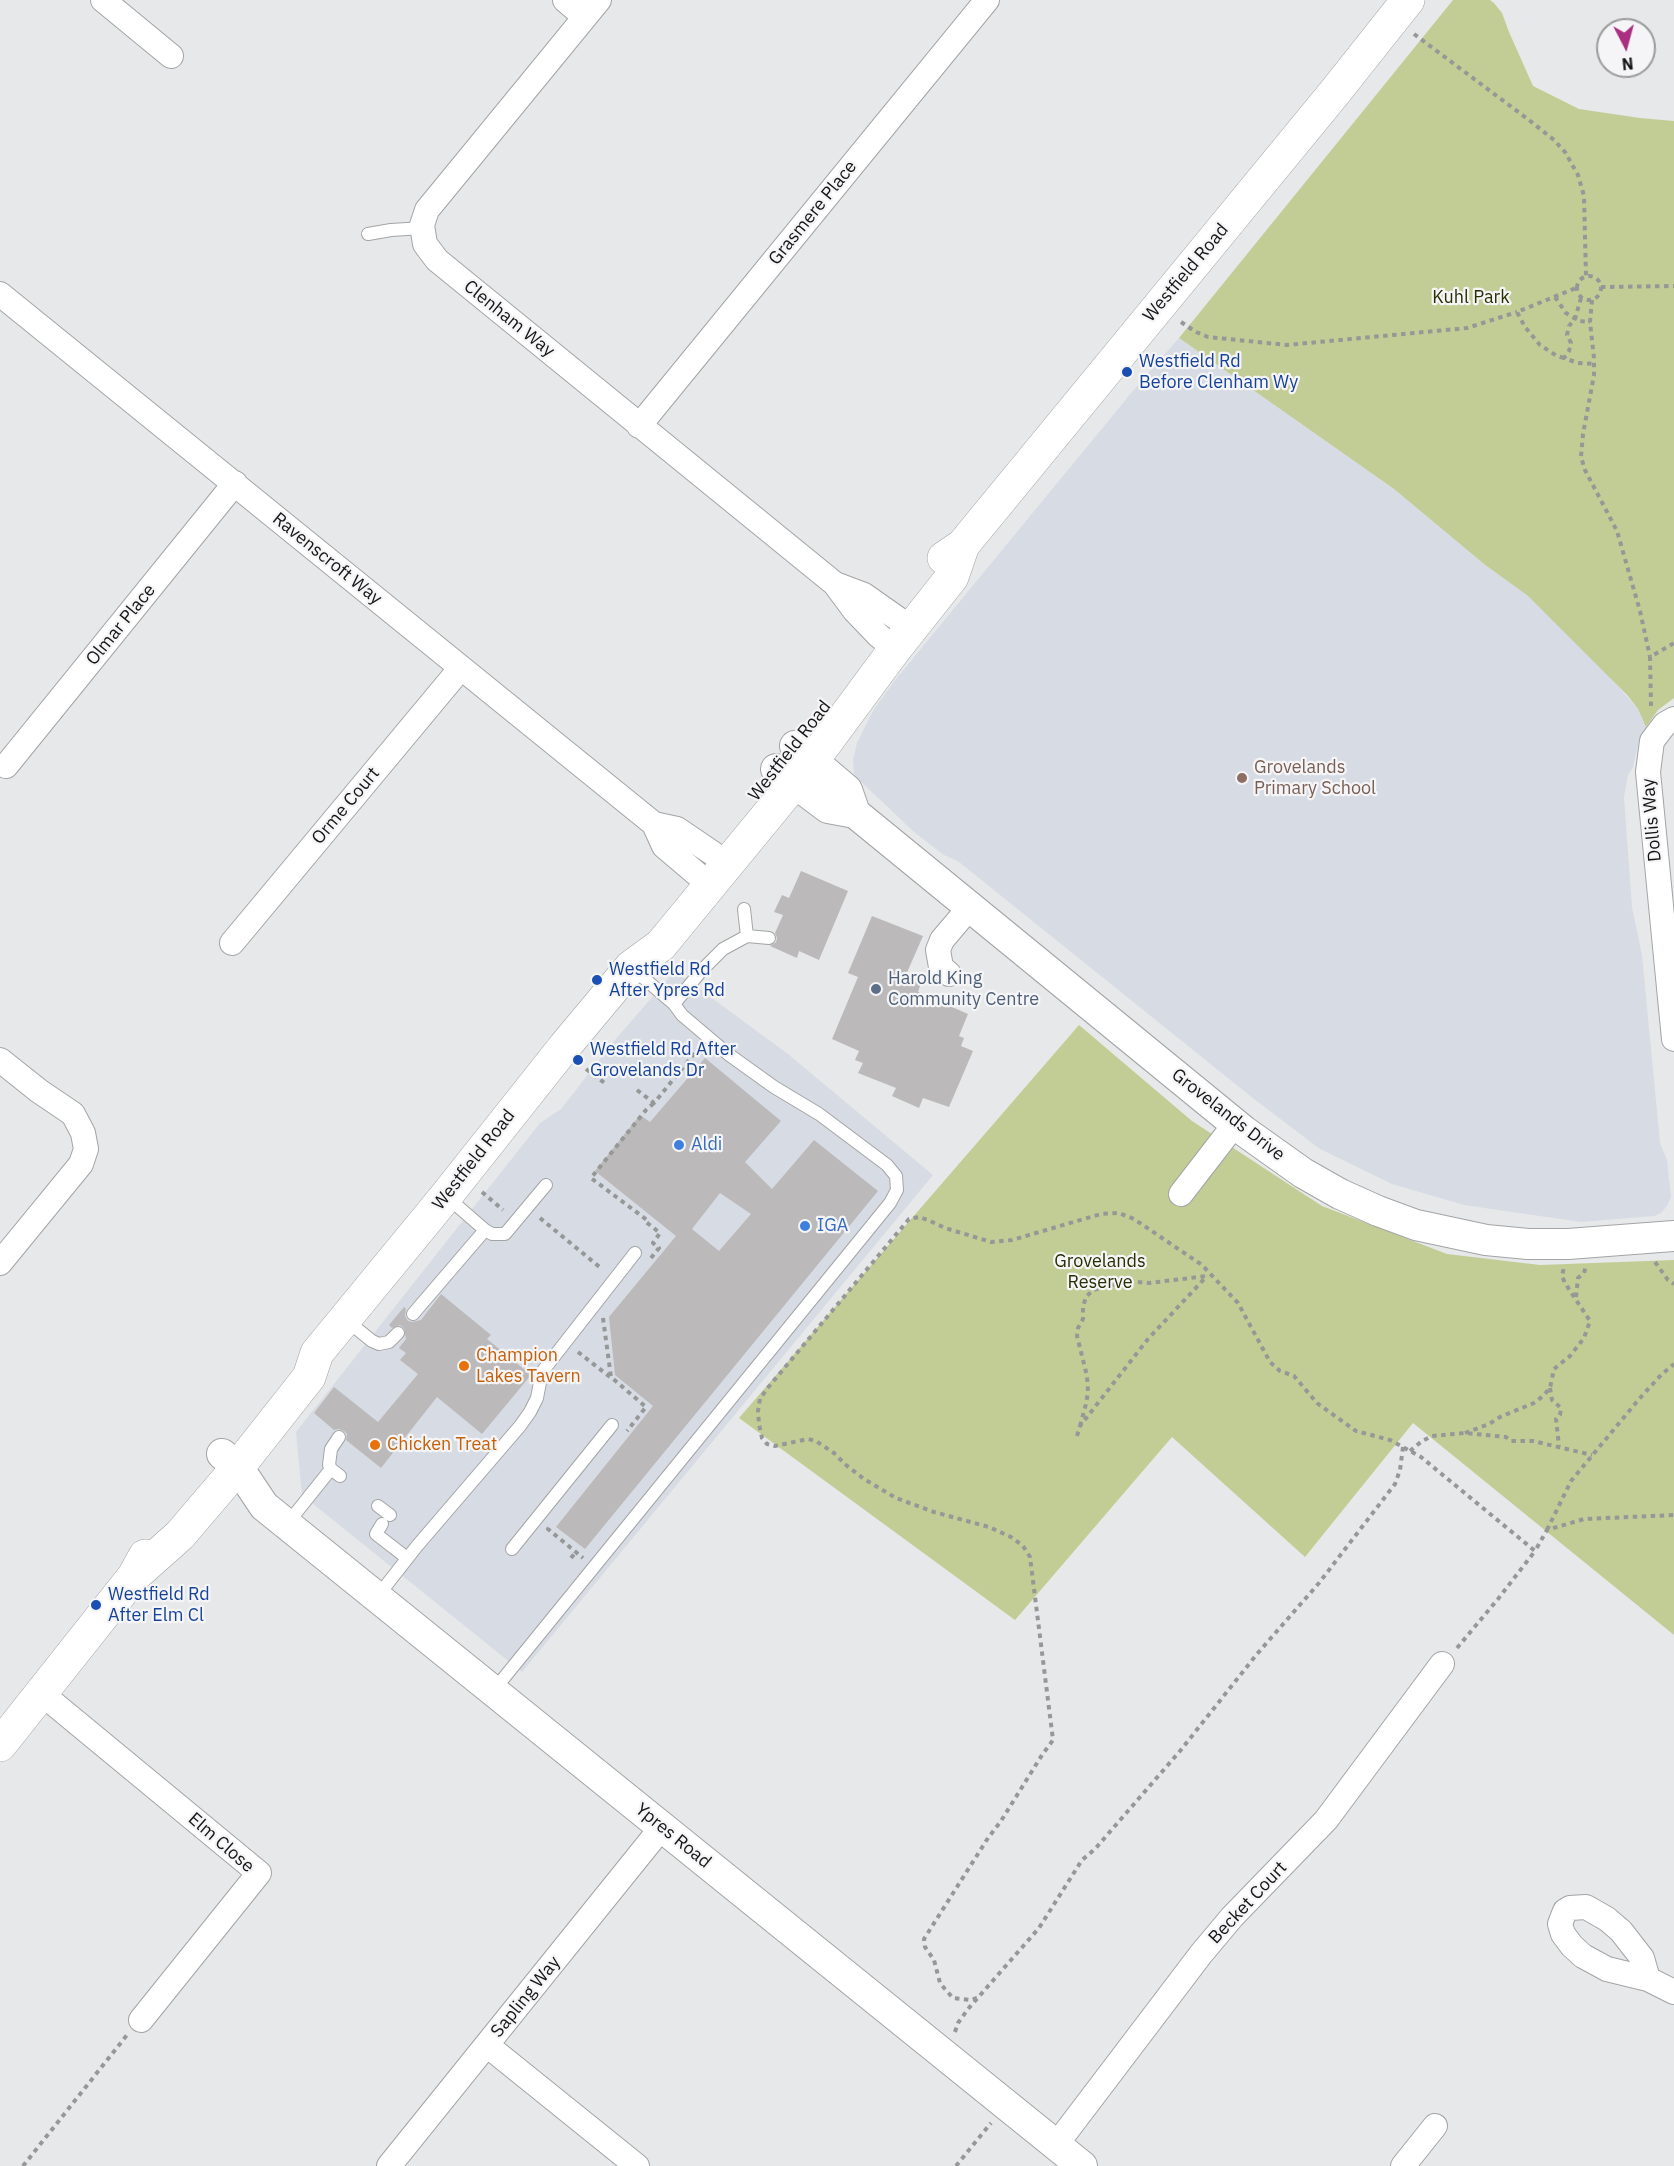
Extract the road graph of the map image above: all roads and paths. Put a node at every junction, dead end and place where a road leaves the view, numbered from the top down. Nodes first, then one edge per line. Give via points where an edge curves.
1 (103, 0) edge
2 (565, 0) edge
3 (987, 0) edge
4 (592, 8) edge
5 (1410, 16) edge
6 (171, 56) dead end
7 (423, 228) junction
8 (368, 234) dead end
9 (1586, 276) junction
10 (1674, 286) edge
11 (1601, 287) junction
12 (1576, 288) junction
13 (0, 294) edge
14 (1555, 297) junction
15 (1581, 298) junction
16 (1592, 300) junction
17 (1517, 312) junction
18 (1175, 318) dead end
19 (1575, 319) junction
20 (1590, 322) junction
21 (1564, 358) junction
22 (1594, 364) junction
23 (639, 426) junction
24 (235, 483) junction
25 (895, 632) junction
26 (1674, 643) edge
27 (1650, 657) junction
28 (460, 669) junction
29 (1652, 710) dead end
30 (1674, 719) edge
31 (794, 764) junction
32 (6, 766) dead end
33 (710, 868) junction
34 (970, 907) junction
35 (744, 909) dead end
36 (747, 936) junction
37 (770, 938) dead end
38 (232, 944) dead end
39 (1669, 951) edge
40 (631, 967) junction
41 (950, 974) dead end
42 (674, 1004) junction
43 (1674, 1039) edge
44 (698, 1049) dead end
45 (0, 1060) edge
46 (586, 1069) dead end
47 (606, 1084) dead end
48 (637, 1090) dead end
49 (654, 1103) junction
50 (1235, 1124) junction
51 (546, 1185) dead end
52 (479, 1189) dead end
53 (1181, 1194) dead end
54 (446, 1196) junction
55 (506, 1212) dead end
56 (540, 1218) dead end
57 (485, 1230) junction
58 (1674, 1236) edge
59 (635, 1253) dead end
60 (1588, 1258) dead end
61 (1653, 1259) dead end
62 (1564, 1260) dead end
63 (0, 1263) edge
64 (646, 1264) dead end
65 (606, 1273) dead end
66 (1209, 1275) junction
67 (1674, 1284) edge
68 (1576, 1298) junction
69 (609, 1310) dead end
70 (413, 1314) dead end
71 (603, 1317) junction
72 (346, 1320) junction
73 (598, 1324) dead end
74 (398, 1333) dead end
75 (582, 1345) dead end
76 (591, 1362) junction
77 (1674, 1364) edge
78 (587, 1366) dead end
79 (611, 1377) junction
80 (1550, 1388) junction
81 (612, 1425) dead end
82 (1080, 1426) junction
83 (625, 1433) dead end
84 (1465, 1433) junction
85 (1077, 1436) dead end
86 (339, 1437) dead end
87 (1559, 1446) junction
88 (1403, 1447) junction
89 (1410, 1451) junction
90 (1592, 1455) junction
91 (221, 1472) junction
92 (378, 1506) dead end
93 (1674, 1515) edge
94 (555, 1520) dead end
95 (287, 1524) junction
96 (1547, 1530) junction
97 (512, 1548) dead end
98 (1535, 1551) junction
99 (576, 1552) junction
100 (407, 1558) junction
101 (571, 1558) dead end
102 (584, 1559) dead end
103 (377, 1597) junction
104 (1442, 1664) joint
105 (494, 1690) junction
106 (41, 1693) junction
107 (0, 1745) edge
108 (662, 1827) junction
109 (1648, 1979) dead end
110 (1674, 1992) edge
111 (977, 1998) junction
112 (141, 2020) joint
113 (954, 2036) dead end
114 (488, 2046) junction
115 (995, 2118) dead end
116 (1435, 2126) dead end
117 (1056, 2145) junction
118 (23, 2166) edge
119 (389, 2166) edge
120 (637, 2166) edge
121 (956, 2166) edge
122 (1082, 2166) edge
123 (1402, 2166) edge

1 - 6 street
2 - 4 street
3 - 23 street, Grasmere Place
4 - 7 street via 427,210
5 - 9 path via 1565,153 1584,196
5 - 25 main road, Westfield Road via 1328,101 963,545 936,563
7 - 8 lane
7 - 23 street, Clenham Way via 425,244 437,260
9 - 11 path via 1598,279
9 - 12 path via 1579,279
10 - 11 path
11 - 16 path
12 - 14 path
12 - 15 path
13 - 24 street, Ravenscroft Way
14 - 17 path
14 - 19 path via 1566,314
15 - 16 path
15 - 19 path
16 - 20 path
17 - 18 path via 1467,328 1287,345 1208,337
17 - 21 path via 1540,345
19 - 20 path
19 - 21 path via 1569,326 1567,335 1571,343
20 - 22 path
21 - 22 path
22 - 27 path via 1581,457 1617,531
23 - 25 street, Clenham Way via 835,584 855,611
24 - 28 street, Ravenscroft Way
24 - 32 street, Olmar Place
25 - 31 main road, Westfield Road via 839,690
26 - 27 path
27 - 29 path
28 - 33 street, Ravenscroft Way via 654,824 664,846
28 - 38 street, Orme Court
30 - 39 street, Dollis Way via 1652,741 1647,772
31 - 33 main road, Westfield Road
31 - 34 street, Grovelands Drive via 847,790 855,813
33 - 40 main road, Westfield Road via 644,932
34 - 41 street via 938,950 942,967
34 - 50 street, Grovelands Drive
35 - 36 lane
36 - 37 lane
36 - 42 lane via 723,949
39 - 43 street, Dollis Way
40 - 42 lane
40 - 54 main road, Westfield Road
42 - 105 lane via 728,1054 819,1114 887,1166 896,1176 897,1190
44 - 49 path
45 - 63 street via 73,1114 86,1149 81,1164
46 - 47 path
48 - 49 path
49 - 64 path via 591,1178 660,1233 653,1243 659,1248
50 - 53 street
50 - 58 street, Grovelands Drive via 1320,1183 1416,1226 1528,1244
51 - 57 lane via 505,1234
52 - 55 path
54 - 57 lane
54 - 72 main road, Westfield Road
56 - 65 path
57 - 70 lane
59 - 100 lane via 542,1372 537,1398 520,1426
60 - 68 path via 1584,1274 1578,1278
61 - 67 path
62 - 68 path via 1562,1276
66 - 82 path via 1148,1340
66 - 82 path via 1149,1283 1127,1281 1093,1290 1086,1297 1077,1336 1088,1392
66 - 88 path via 1238,1304 1270,1362 1280,1371 1294,1376 1317,1402 1356,1431
66 - 111 path via 1202,1265 1119,1213 1101,1214 1001,1242 976,1238 919,1217 909,1219 760,1399 760,1431 767,1444 808,1439 816,1442 896,1498 989,1527 1011,1537 1030,1557 1053,1740 924,1939 940,1983 953,1998
68 - 80 path via 1590,1321 1589,1327 1576,1350 1554,1369
69 - 71 path
71 - 73 path
71 - 79 path
72 - 74 lane via 379,1344 389,1342
72 - 91 main road, Westfield Road via 317,1353 294,1364
75 - 76 path via 577,1351
76 - 78 path
76 - 79 path
77 - 90 path
79 - 83 path via 646,1407
80 - 84 path via 1534,1403
80 - 87 path via 1552,1400 1561,1408 1556,1419
81 - 97 lane
82 - 85 path
84 - 87 path
84 - 89 path via 1431,1436
86 - 95 lane via 331,1449 329,1464 336,1472
87 - 90 path
88 - 89 path
88 - 111 path via 1395,1484 1180,1751 1082,1860 1039,1928
89 - 98 path
90 - 96 path via 1571,1480
91 - 95 street, Ypres Road
91 - 106 main road, Westfield Road via 164,1523 134,1576
92 - 100 lane via 386,1520 376,1534
93 - 96 path via 1584,1519
94 - 99 path via 548,1529
95 - 103 street, Ypres Road
96 - 98 path
98 - 104 path
99 - 101 path
99 - 102 path
100 - 103 lane
103 - 105 street, Ypres Road
104 - 117 street, Becket Court via 1326,1821 1201,1954
105 - 108 street, Ypres Road
106 - 107 main road, Westfield Road
106 - 112 street, Elm Close via 259,1873
108 - 114 street, Sapling Way
108 - 117 street, Ypres Road
109 - 110 street
111 - 113 path via 958,2023
112 - 118 path
114 - 119 street, Sapling Way
114 - 120 street
115 - 121 path
116 - 123 street
117 - 122 street, Ypres Road

